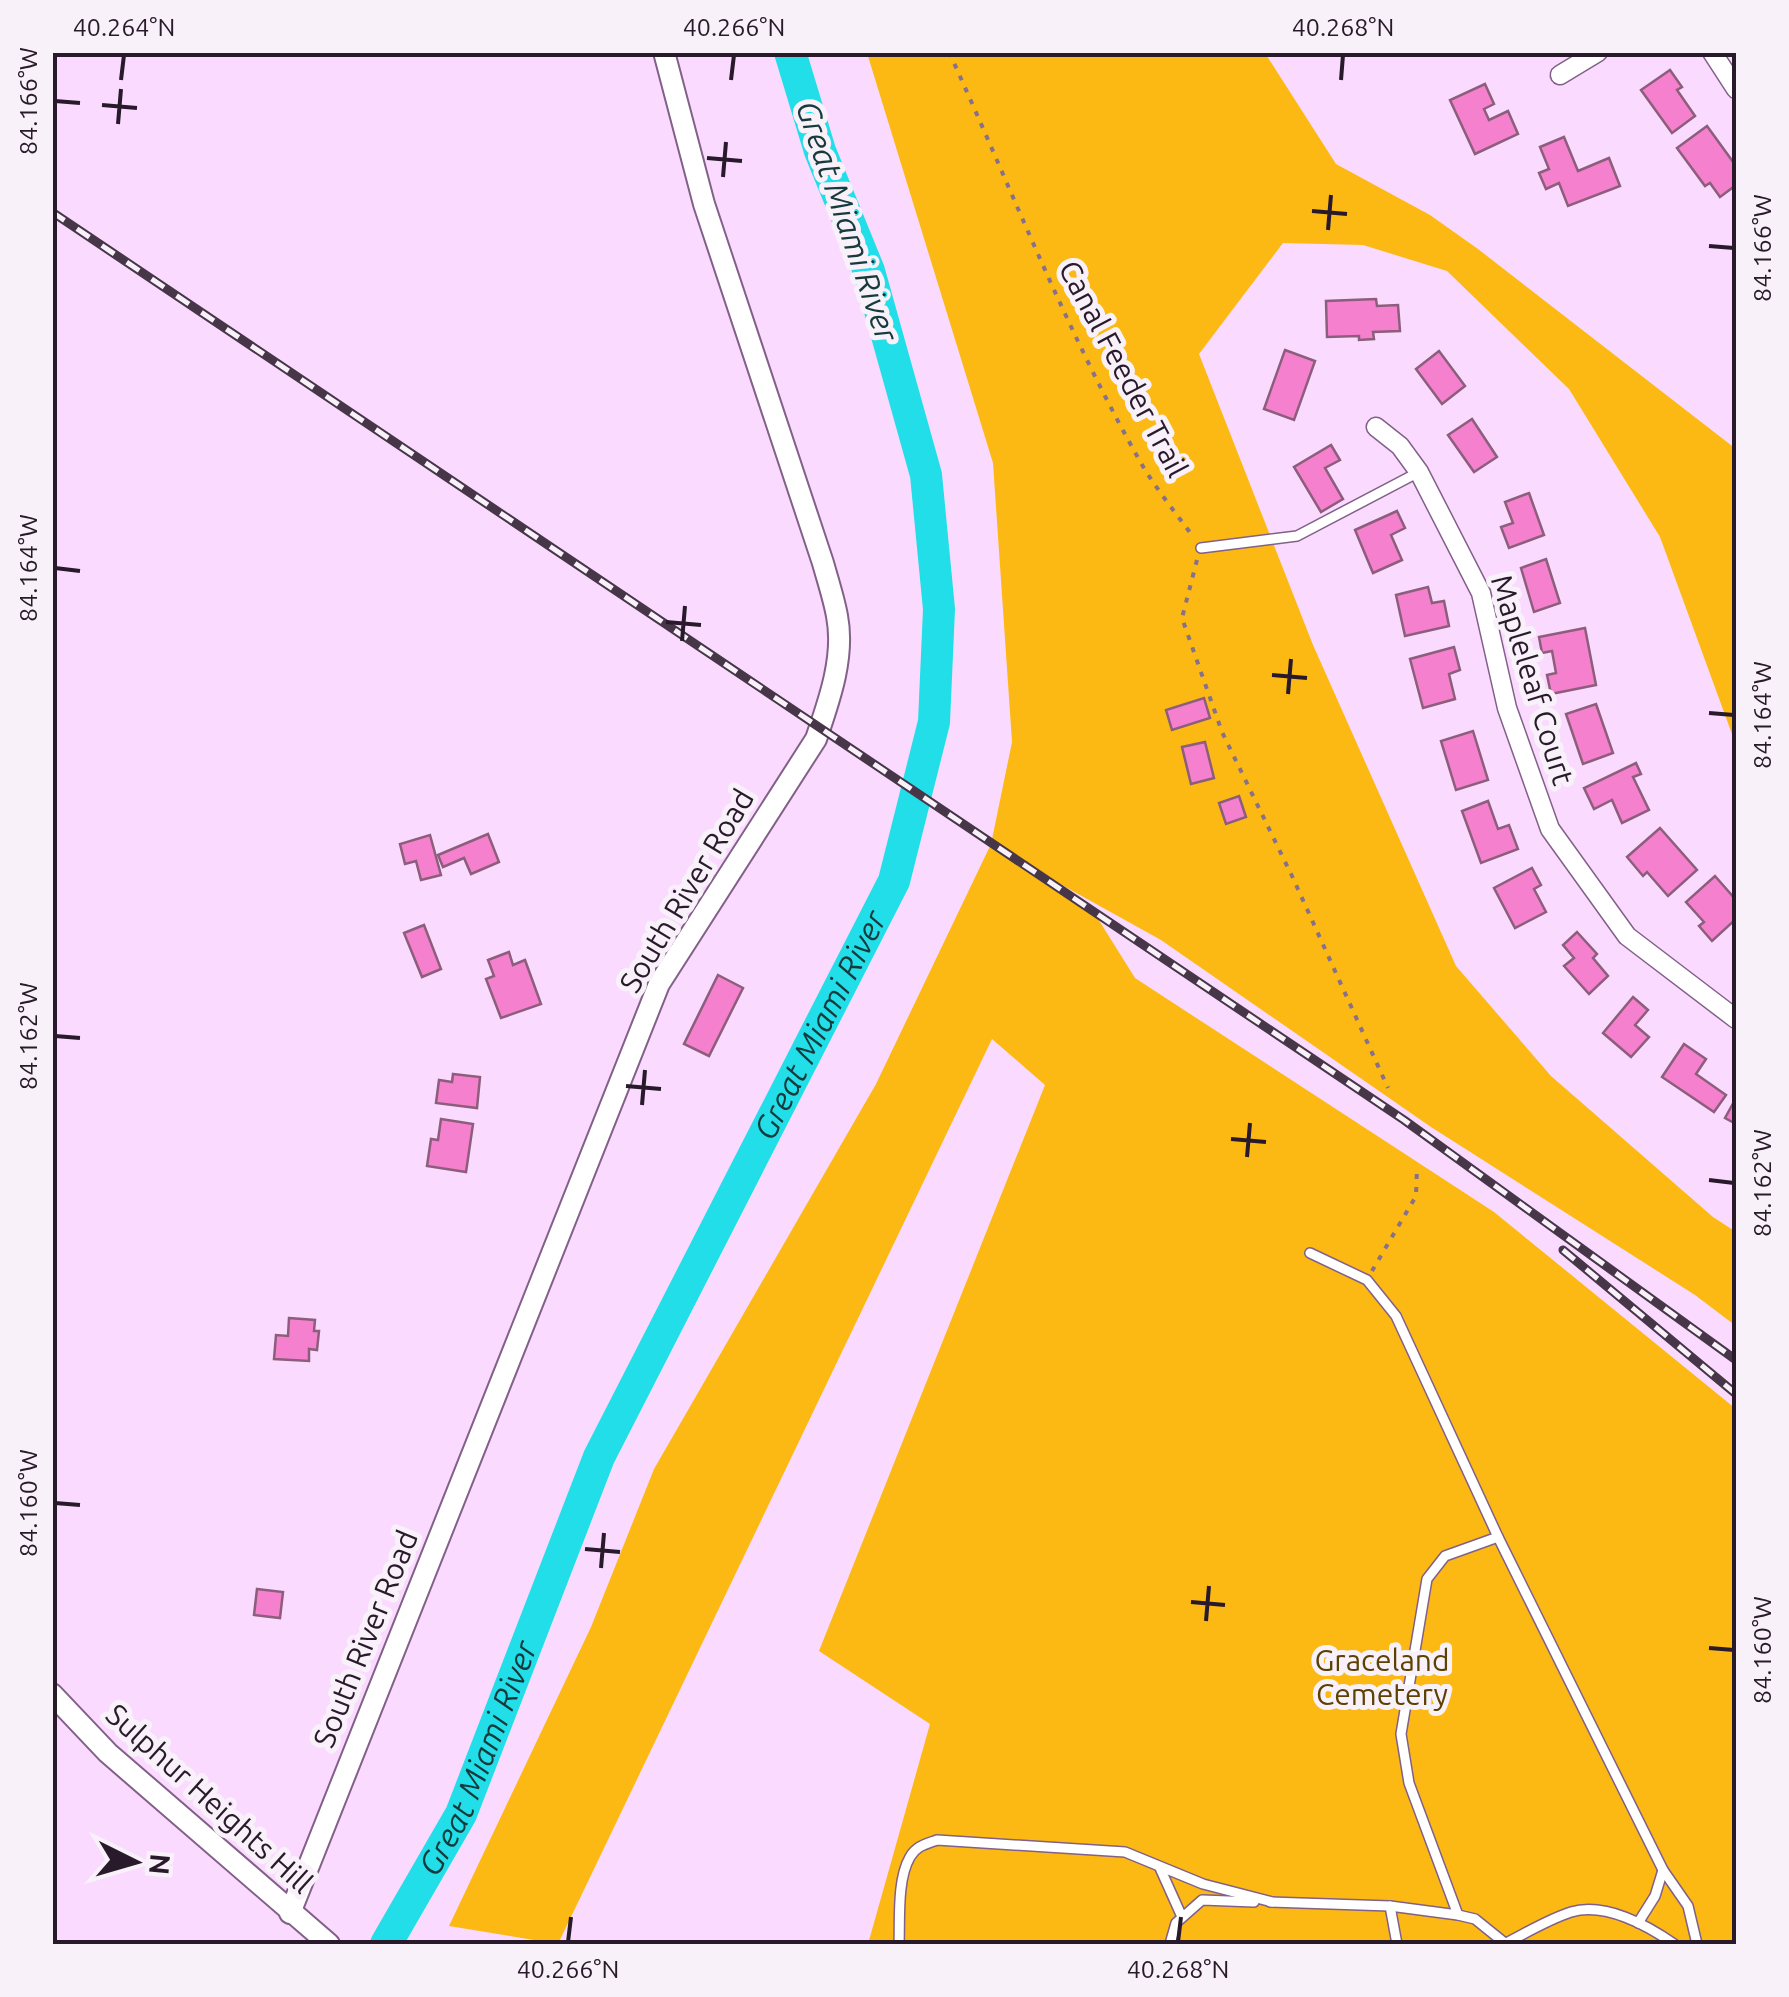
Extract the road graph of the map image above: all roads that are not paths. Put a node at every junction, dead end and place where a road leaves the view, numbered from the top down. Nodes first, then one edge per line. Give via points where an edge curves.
1 (664, 52) edge
2 (1598, 52) edge
3 (1712, 52) edge
4 (1560, 75) dead end
5 (1736, 89) edge
6 (1376, 427) dead end
7 (1419, 472) junction
8 (1201, 548) road end
9 (1736, 1019) edge
10 (1310, 1253) dead end
11 (1498, 1538) junction
12 (52, 1694) edge
13 (1160, 1868) junction
14 (1662, 1870) junction
15 (1272, 1902) junction
16 (1390, 1906) junction
17 (290, 1913) junction
18 (1458, 1915) junction
19 (1182, 1917) junction
20 (1638, 1922) junction
21 (326, 1942) edge
22 (898, 1944) edge
23 (1170, 1944) edge
24 (1397, 1944) edge
25 (1506, 1944) edge
26 (1674, 1944) edge
27 (1697, 1944) edge

1 - 17 street, South River Road via 704,204 838,620 830,698 816,739 659,984
2 - 4 street
3 - 5 street
6 - 7 street, Mapleleaf Court
7 - 8 lane via 1297,536
7 - 9 street, Mapleleaf Court via 1480,593 1506,708 1550,829 1628,936
10 - 11 lane via 1367,1280 1396,1316
11 - 14 lane
11 - 18 lane via 1445,1556 1427,1580 1400,1734 1409,1783
12 - 17 street, Sulphur Heights Hill via 108,1753
13 - 15 lane
13 - 19 lane
13 - 22 lane via 1125,1852 937,1840 909,1857
14 - 20 lane
14 - 27 lane via 1688,1906
15 - 16 lane
15 - 19 lane via 1202,1900
16 - 18 lane
16 - 24 lane
17 - 21 street, Sulphur Heights Hill
18 - 25 lane via 1475,1918
19 - 23 lane
20 - 25 lane via 1591,1909
20 - 26 lane

